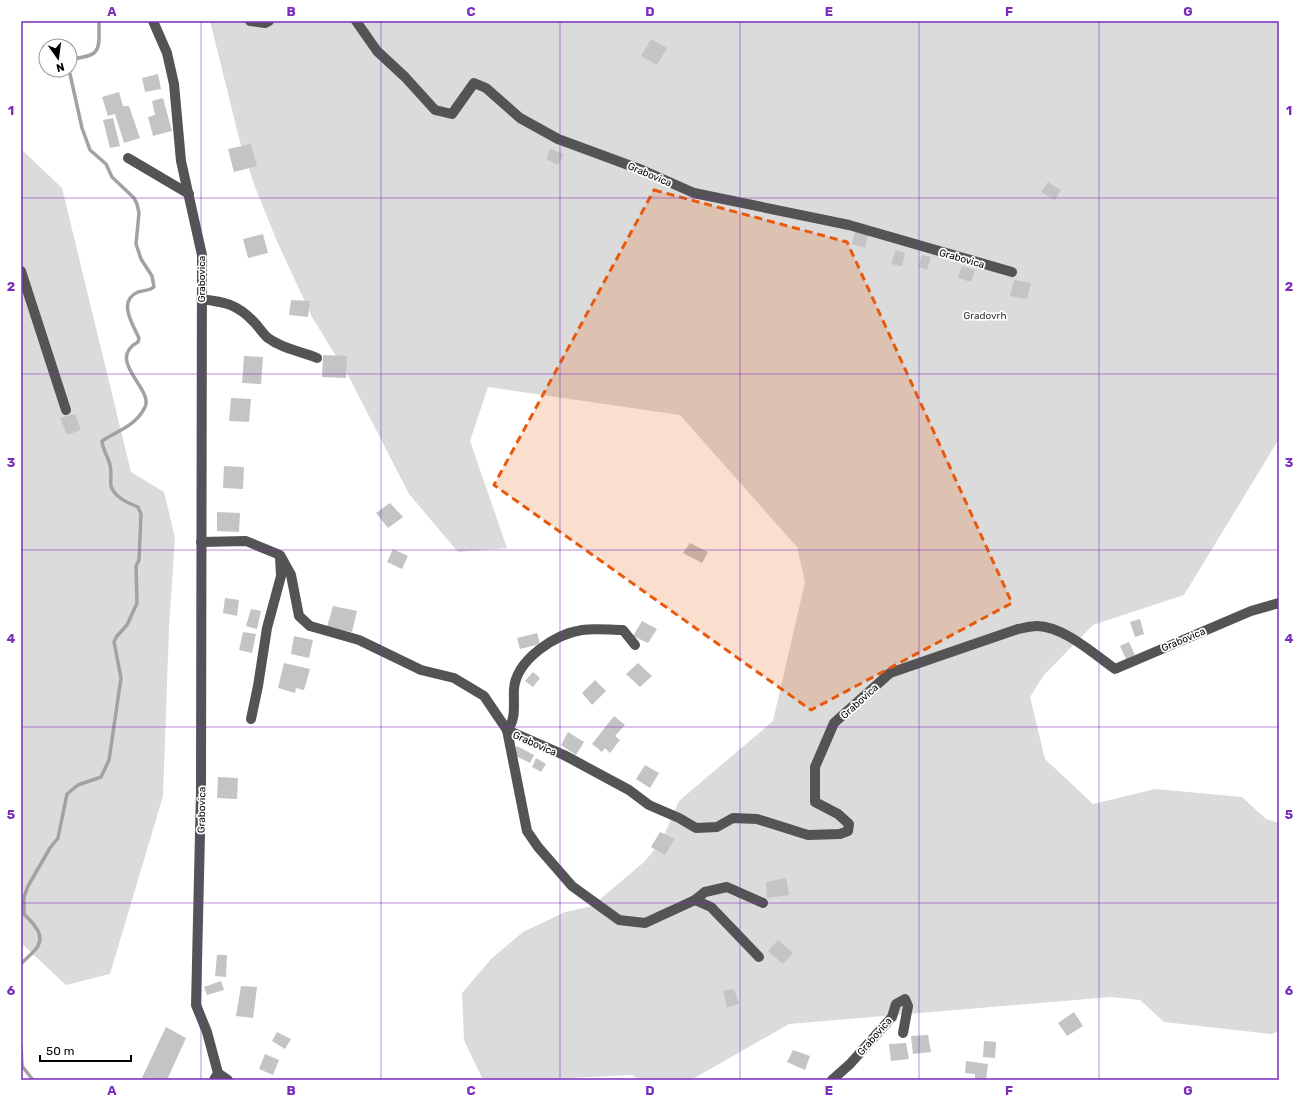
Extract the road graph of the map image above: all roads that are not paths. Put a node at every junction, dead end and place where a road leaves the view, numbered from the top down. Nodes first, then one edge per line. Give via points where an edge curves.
1 (153, 21) edge
2 (250, 21) edge
3 (356, 21) edge
4 (266, 22) edge
5 (128, 158) dead end
6 (189, 194) junction
7 (21, 271) edge
8 (1012, 272) dead end
9 (202, 299) junction
10 (316, 358) dead end
11 (66, 410) dead end
12 (201, 542) junction
13 (280, 555) junction
14 (1279, 603) edge
15 (635, 645) dead end
16 (250, 719) dead end
17 (507, 730) junction
18 (695, 900) junction
19 (763, 903) dead end
20 (759, 957) dead end
21 (904, 1033) dead end
22 (216, 1077) edge
23 (228, 1080) edge
24 (832, 1080) edge

1 - 6 street, Grabovica via 167,53 174,84 181,162
2 - 4 street
3 - 8 street, Grabovica via 376,51 405,76 435,110 452,114 474,83 486,88 520,118 558,139 642,170 694,193 849,225
5 - 6 street
6 - 9 street, Grabovica via 202,255
7 - 11 street
9 - 10 street via 235,305 245,312 267,338 285,348
9 - 12 street, Grabovica
12 - 13 street via 246,541
12 - 22 street, Grabovica via 201,791 196,1005 207,1032
13 - 16 street via 281,576 267,628
13 - 17 street, Grabovica via 291,575 299,616 310,626 359,640 421,670 454,678 484,696
14 - 17 street, Grabovica via 1251,611 1115,669 1079,643 1053,629 1037,626 1018,629 890,673 834,723 815,767 815,802 838,814 849,824 848,831 840,834 808,835 757,819 733,818 717,827 696,828 649,805 629,790 564,755
15 - 17 street, Grabovica via 623,630 583,630 558,638 531,657 520,669 514,688 514,713
17 - 18 street, Grabovica via 527,831 572,886 619,920 645,923
18 - 19 street, Grabovica via 706,892 726,887
18 - 20 street via 711,907
21 - 24 street, Grabovica via 908,1006 904,999 896,1004 892,1017 881,1031
22 - 23 street, Grabovica

